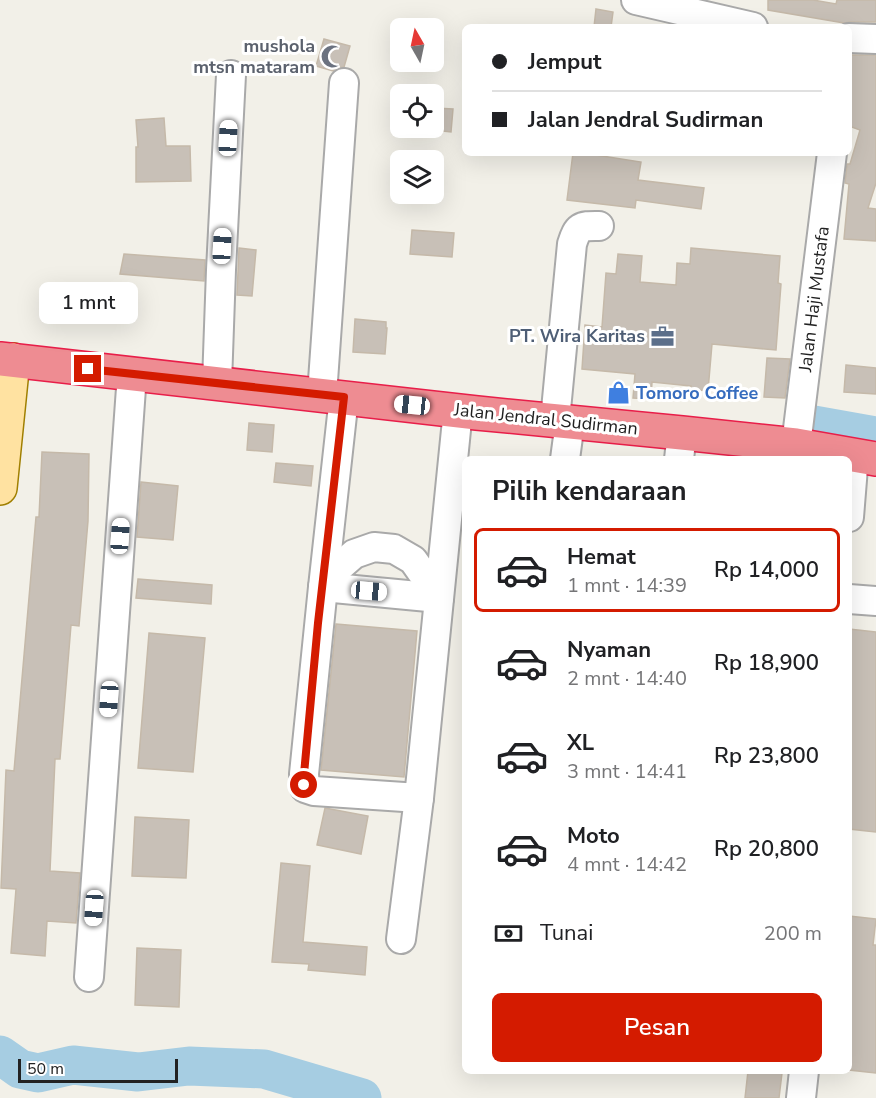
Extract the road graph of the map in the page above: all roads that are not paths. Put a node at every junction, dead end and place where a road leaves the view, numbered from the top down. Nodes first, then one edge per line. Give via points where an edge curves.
1 (636, 0) edge
2 (740, 24) edge
3 (852, 38) edge
4 (876, 39) edge
5 (231, 75) dead end
6 (344, 83) dead end
7 (832, 156) edge
8 (599, 226) dead end
9 (6, 359) edge
10 (132, 374) junction
11 (217, 383) junction
12 (333, 396) junction
13 (458, 410) junction
14 (563, 421) junction
15 (796, 445) junction
16 (680, 446) edge
17 (565, 456) edge
18 (865, 457) edge
19 (0, 488) edge
20 (852, 506) edge
21 (326, 587) junction
22 (434, 597) junction
23 (852, 599) edge
24 (876, 601) edge
25 (419, 798) junction
26 (401, 939) dead end
27 (89, 977) dead end
28 (804, 1074) edge
29 (801, 1098) edge

1 - 2 street
3 - 4 street
5 - 11 street
6 - 12 street
7 - 15 street, Jalan Haji Mustafa
8 - 14 street via 583,226 572,244
9 - 10 highway, Jalan Jendral Sudirman
9 - 19 main road
10 - 11 highway, Jalan Jendral Sudirman
10 - 27 street
11 - 12 highway, Jalan Jendral Sudirman
12 - 13 highway, Jalan Jendral Sudirman
12 - 21 street
13 - 14 highway, Jalan Jendral Sudirman
13 - 22 street
14 - 16 highway, Jalan Jendral Sudirman
14 - 17 street
15 - 16 highway, Jalan Jendral Sudirman
15 - 18 highway, Jalan Jendral Sudirman
18 - 20 street
21 - 22 street
21 - 22 street via 338,568 354,554 374,547 394,549 413,560
21 - 25 street via 305,788
22 - 25 street
23 - 24 street
25 - 26 street
28 - 29 street

